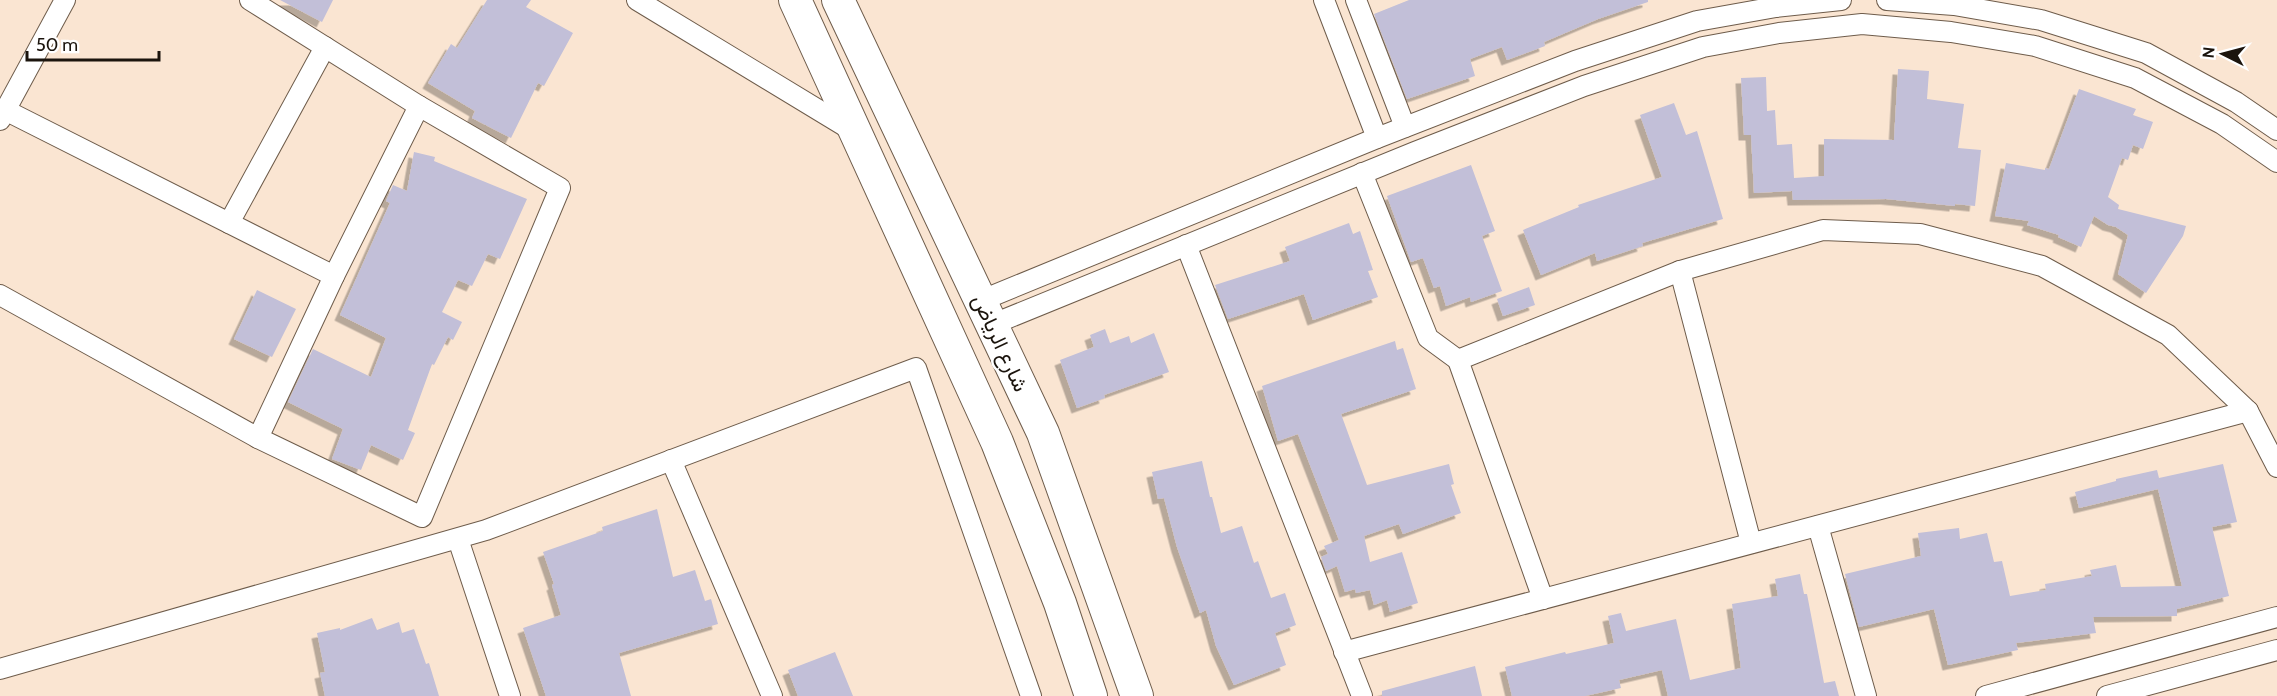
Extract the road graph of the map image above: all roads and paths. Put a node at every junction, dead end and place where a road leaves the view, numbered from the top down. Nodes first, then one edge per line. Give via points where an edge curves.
1 (65, 0) edge
2 (250, 0) edge
3 (637, 0) edge
4 (795, 0) edge
5 (838, 0) edge
6 (1324, 0) edge
7 (1356, 0) edge
8 (1841, 0) edge
9 (1887, 0) edge
10 (1722, 8) edge
11 (325, 47) junction
12 (419, 106) junction
13 (3, 115) edge
14 (1405, 127) junction
15 (2277, 130) edge
16 (856, 132) junction
17 (1377, 138) junction
18 (2277, 162) edge
19 (1362, 173) junction
20 (229, 223) junction
21 (1186, 245) junction
22 (1680, 271) junction
23 (334, 276) junction
24 (0, 296) edge
25 (986, 313) junction
26 (1458, 360) junction
27 (2248, 411) junction
28 (258, 438) junction
29 (671, 460) junction
30 (2277, 467) edge
31 (1818, 526) junction
32 (458, 539) junction
33 (1752, 543) junction
34 (1544, 598) junction
35 (2277, 617) edge
36 (2277, 650) edge
37 (1344, 652) junction
38 (0, 669) edge
39 (768, 695) edge
40 (510, 696) edge
41 (1032, 696) edge
42 (1090, 696) edge
43 (1137, 696) edge
44 (1362, 696) edge
45 (1866, 696) edge
46 (1986, 696) edge
47 (2107, 696) edge

1 - 13 street
2 - 11 street
3 - 16 street
4 - 16 main road, شارع الرياض
5 - 25 main road, شارع الرياض
6 - 17 street
7 - 14 street
8 - 10 street
9 - 15 street via 2041,20 2146,53 2236,102
10 - 14 street via 1697,21 1575,61
11 - 12 street
11 - 20 street
12 - 23 street
12 - 28 street via 560,188 422,517
13 - 20 street
14 - 17 street
16 - 42 main road, شارع الرياض via 997,442 1060,603
17 - 25 street
18 - 19 street via 2222,124 2136,78 2035,46 1951,32 1862,24 1703,46 1584,86
19 - 21 street
19 - 26 street via 1428,338
20 - 23 street
21 - 25 street
21 - 37 street
22 - 26 street
22 - 27 street via 1823,230 1920,234 2042,266 2168,335
22 - 33 street
23 - 28 street
24 - 28 street
25 - 43 main road, شارع الرياض via 1043,433
26 - 34 street
27 - 30 street
27 - 31 street
29 - 32 street
29 - 39 street
29 - 41 street via 916,368
31 - 33 street
31 - 45 street
32 - 38 street
32 - 40 street
33 - 34 street
34 - 37 street
35 - 46 street
36 - 47 street
37 - 44 street

